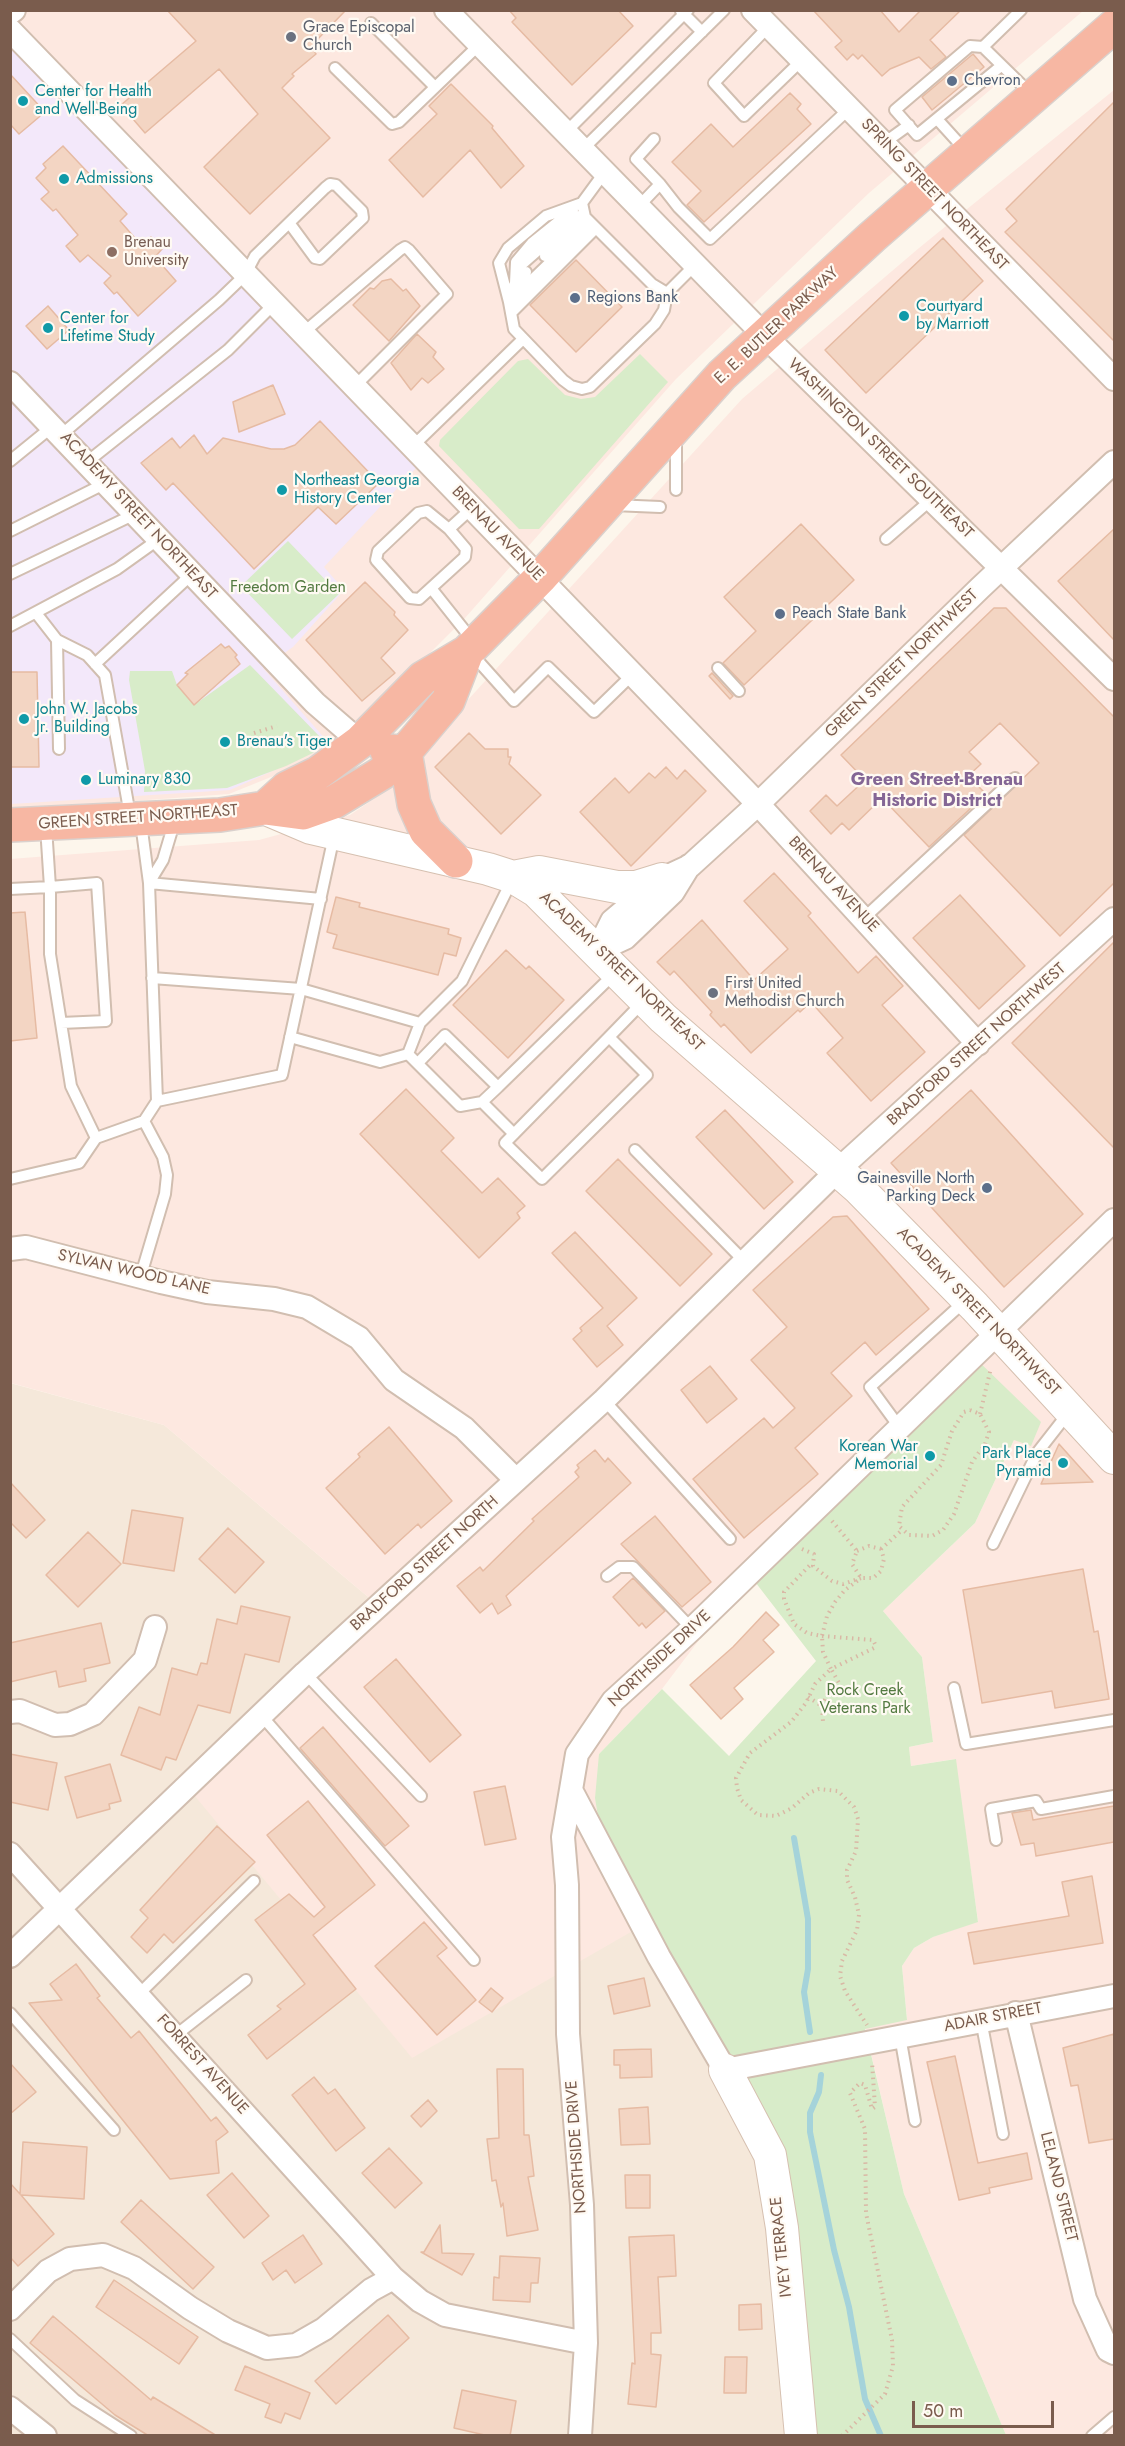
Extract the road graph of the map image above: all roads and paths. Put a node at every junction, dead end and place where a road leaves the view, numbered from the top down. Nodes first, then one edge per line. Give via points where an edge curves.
1 (15, 10) edge
2 (446, 10) edge
3 (724, 10) edge
4 (1021, 10) edge
5 (685, 12) edge
6 (10, 13) edge
7 (761, 18) edge
8 (371, 23) dead end
9 (1114, 26) edge
10 (10, 30) edge
11 (702, 32) junction
12 (481, 44) junction
13 (983, 47) junction
14 (802, 60) junction
15 (1001, 66) junction
16 (335, 68) dead end
17 (434, 86) junction
18 (1033, 96) junction
19 (850, 108) junction
20 (937, 119) junction
21 (909, 125) junction
22 (566, 133) junction
23 (654, 140) dead end
24 (884, 143) junction
25 (582, 150) junction
26 (968, 153) junction
27 (604, 172) junction
28 (660, 184) junction
29 (929, 189) junction
30 (638, 207) junction
31 (588, 216) junction
32 (290, 224) junction
33 (545, 256) dead end
34 (695, 265) junction
35 (526, 272) dead end
36 (245, 275) junction
37 (514, 283) junction
38 (667, 293) junction
39 (274, 304) junction
40 (510, 307) junction
41 (303, 333) junction
42 (765, 336) junction
43 (522, 340) junction
44 (1114, 379) edge
45 (10, 383) edge
46 (355, 386) junction
47 (676, 425) junction
48 (57, 431) junction
49 (413, 446) junction
50 (10, 461) edge
51 (87, 462) junction
52 (1114, 462) edge
53 (107, 483) junction
54 (676, 490) dead end
55 (932, 499) junction
56 (604, 505) junction
57 (660, 507) dead end
58 (472, 508) junction
59 (135, 514) junction
60 (449, 529) junction
61 (10, 531) edge
62 (159, 538) junction
63 (886, 539) dead end
64 (1003, 568) junction
65 (10, 574) edge
66 (192, 574) junction
67 (540, 578) junction
68 (431, 588) junction
69 (36, 612) junction
70 (10, 626) edge
71 (57, 639) junction
72 (470, 649) junction
73 (95, 664) junction
74 (718, 668) dead end
75 (633, 674) junction
76 (1114, 679) edge
77 (739, 690) dead end
78 (277, 726) dead end
79 (254, 733) dead end
80 (360, 742) junction
81 (59, 749) dead end
82 (405, 752) junction
83 (1015, 778) dead end
84 (758, 804) junction
85 (265, 808) junction
86 (176, 817) junction
87 (136, 819) junction
88 (46, 824) junction
89 (10, 825) edge
90 (335, 833) junction
91 (456, 861) junction
92 (676, 873) junction
93 (513, 877) junction
94 (149, 883) junction
95 (50, 887) junction
96 (10, 889) edge
97 (321, 899) junction
98 (864, 918) junction
99 (1114, 919) edge
100 (607, 961) junction
101 (152, 978) junction
102 (301, 989) junction
103 (645, 1000) junction
104 (62, 1023) junction
105 (420, 1023) junction
106 (290, 1037) junction
107 (609, 1037) junction
108 (978, 1044) junction
109 (408, 1054) junction
110 (418, 1063) junction
111 (498, 1088) junction
112 (157, 1101) junction
113 (482, 1102) junction
114 (144, 1121) junction
115 (514, 1134) junction
116 (96, 1138) junction
117 (635, 1150) dead end
118 (838, 1170) junction
119 (10, 1179) edge
120 (1114, 1220) edge
121 (10, 1249) edge
122 (744, 1262) junction
123 (141, 1275) junction
124 (967, 1299) junction
125 (999, 1333) junction
126 (992, 1367) dead end
127 (604, 1400) junction
128 (980, 1414) junction
129 (1093, 1425) edge
130 (900, 1428) junction
131 (1114, 1458) edge
132 (516, 1480) junction
133 (826, 1525) dead end
134 (902, 1530) junction
135 (730, 1539) dead end
136 (808, 1542) dead end
137 (993, 1544) dead end
138 (881, 1550) junction
139 (857, 1551) junction
140 (812, 1563) junction
141 (607, 1576) dead end
142 (861, 1578) junction
143 (155, 1627) dead end
144 (692, 1629) junction
145 (822, 1636) junction
146 (831, 1669) junction
147 (305, 1673) junction
148 (954, 1688) dead end
149 (808, 1697) junction
150 (822, 1706) junction
151 (10, 1712) edge
152 (261, 1715) junction
153 (1114, 1720) edge
154 (823, 1722) dead end
155 (571, 1790) junction
156 (421, 1796) dead end
157 (1114, 1796) edge
158 (996, 1840) dead end
159 (10, 1854) edge
160 (254, 1881) dead end
161 (60, 1909) junction
162 (10, 1956) edge
163 (474, 1960) dead end
164 (246, 1980) dead end
165 (138, 1995) junction
166 (1114, 1996) edge
167 (10, 2013) edge
168 (1016, 2013) junction
169 (981, 2020) junction
170 (176, 2036) junction
171 (900, 2036) junction
172 (871, 2042) junction
173 (725, 2070) junction
174 (915, 2121) dead end
175 (114, 2130) dead end
176 (1003, 2134) dead end
177 (393, 2278) junction
178 (10, 2309) edge
179 (10, 2338) edge
180 (586, 2343) junction
181 (1114, 2353) edge
182 (10, 2408) edge
183 (1114, 2417) edge
184 (45, 2436) edge
185 (131, 2436) edge
186 (579, 2436) edge
187 (801, 2436) edge
188 (842, 2436) edge
189 (1092, 2436) edge

1 - 6 street
2 - 12 street, WASHINGTON STREET SOUTHEAST
3 - 11 lane
4 - 13 lane
5 - 11 lane
5 - 22 lane
7 - 14 street, SPRING STREET NORTHEAST
7 - 14 lane via 714,83 744,116
8 - 17 lane
9 - 18 highway, E. E. BUTLER PARKWAY
10 - 36 street, BRENAU AVENUE
11 - 25 lane
12 - 17 lane
12 - 22 street, WASHINGTON STREET SOUTHEAST
13 - 15 lane
13 - 21 lane via 970,46 895,110
14 - 19 street, SPRING STREET NORTHEAST
15 - 18 lane
15 - 20 lane
16 - 17 lane via 392,124 399,122
18 - 26 highway, E. E. BUTLER PARKWAY
19 - 24 street, SPRING STREET NORTHEAST
19 - 28 lane via 710,239
20 - 21 lane via 917,135
20 - 26 lane
21 - 24 lane
22 - 25 street, WASHINGTON STREET SOUTHEAST
23 - 28 lane via 636,159
24 - 29 street, SPRING STREET NORTHEAST
25 - 27 street, WASHINGTON STREET SOUTHEAST
26 - 29 highway, E. E. BUTLER PARKWAY
27 - 30 street, WASHINGTON STREET SOUTHEAST
27 - 31 lane
28 - 30 lane
29 - 42 highway, E. E. BUTLER PARKWAY
29 - 44 street, SPRING STREET NORTHEAST
30 - 34 street, WASHINGTON STREET SOUTHEAST
31 - 33 lane
31 - 37 lane via 520,266
31 - 38 lane via 652,284
31 - 40 lane
31 - 40 lane via 546,216 508,248 500,263
32 - 32 lane via 330,184 336,185 362,211 363,218 320,259 315,258
32 - 36 lane via 255,256
34 - 38 lane
34 - 42 street, WASHINGTON STREET SOUTHEAST
35 - 37 lane
36 - 39 street, BRENAU AVENUE
36 - 48 lane via 175,339
37 - 40 lane
38 - 43 lane via 664,310 655,324 590,387 571,386
39 - 41 street, BRENAU AVENUE
39 - 51 lane via 228,350
40 - 43 lane via 514,329
41 - 46 street, BRENAU AVENUE
41 - 46 lane via 400,250 409,250 447,294
42 - 47 highway, E. E. BUTLER PARKWAY
42 - 55 street, WASHINGTON STREET SOUTHEAST
43 - 49 lane
45 - 48 street, ACADEMY STREET NORTHEAST
46 - 49 street, BRENAU AVENUE
47 - 54 lane
47 - 56 highway, E. E. BUTLER PARKWAY
48 - 50 lane
48 - 51 street, ACADEMY STREET NORTHEAST
49 - 58 street, BRENAU AVENUE
51 - 53 street, ACADEMY STREET NORTHEAST
52 - 64 street, GREEN STREET NORTHWEST
53 - 59 street, ACADEMY STREET NORTHEAST
53 - 61 lane
55 - 63 lane
55 - 64 street, WASHINGTON STREET SOUTHEAST
56 - 57 lane
56 - 67 highway, E. E. BUTLER PARKWAY
58 - 60 lane
58 - 67 street, BRENAU AVENUE
59 - 62 street, ACADEMY STREET NORTHEAST
59 - 65 lane
60 - 68 lane via 466,549 465,557
60 - 68 lane via 427,511 418,513 378,551 376,560 410,598 419,599
62 - 66 street, ACADEMY STREET NORTHEAST
62 - 69 lane via 117,569
64 - 76 street, WASHINGTON STREET SOUTHEAST
64 - 84 street, GREEN STREET NORTHWEST
66 - 73 lane
66 - 80 street, ACADEMY STREET NORTHEAST via 315,703
67 - 72 highway, E. E. BUTLER PARKWAY
67 - 75 street, BRENAU AVENUE
68 - 72 lane
69 - 70 lane
69 - 71 lane
71 - 73 lane via 87,655
71 - 81 lane
72 - 75 lane via 514,701 549,667 594,712
72 - 80 highway, E. E. BUTLER PARKWAY via 423,678
72 - 82 highway, E. E. BUTLER PARKWAY via 448,702
73 - 87 lane via 105,675
74 - 77 lane
75 - 84 street, BRENAU AVENUE
78 - 79 path
80 - 82 highway via 373,749
80 - 85 highway, E. E. BUTLER PARKWAY via 318,773 287,788
82 - 85 highway, E. E. BUTLER PARKWAY via 382,773 334,802 303,813
82 - 91 highway via 414,804 426,831
83 - 98 lane
84 - 92 street, GREEN STREET NORTHWEST
84 - 98 street, BRENAU AVENUE
85 - 86 highway, GREEN STREET NORTHEAST
85 - 90 street, ACADEMY STREET NORTHEAST via 311,828
86 - 87 highway, GREEN STREET NORTHEAST
86 - 94 lane via 163,860
87 - 88 highway, GREEN STREET NORTHEAST
87 - 94 lane
88 - 89 highway, GREEN STREET NORTHEAST
88 - 95 lane
90 - 91 street, ACADEMY STREET NORTHEAST
90 - 97 lane
91 - 93 street, ACADEMY STREET NORTHEAST
92 - 93 street via 636,887 539,872
92 - 100 street, GREEN STREET NORTHWEST via 673,892
92 - 100 street, GREEN STREET NORTHWEST via 612,921
93 - 100 street, ACADEMY STREET NORTHEAST via 536,891
93 - 105 lane via 462,981
94 - 97 lane
94 - 101 lane
95 - 96 lane
95 - 104 lane via 50,954
95 - 104 lane via 97,884 106,1021
97 - 102 lane
98 - 108 street, BRENAU AVENUE
99 - 108 street, BRADFORD STREET NORTHWEST
100 - 103 street, ACADEMY STREET NORTHEAST
100 - 111 lane
101 - 102 lane
101 - 112 lane
102 - 105 lane
102 - 106 lane
103 - 107 lane
103 - 118 street, ACADEMY STREET NORTHEAST
104 - 116 lane via 71,1086
105 - 109 lane
106 - 109 lane via 380,1062
106 - 112 lane via 282,1075
107 - 115 lane
107 - 115 lane via 647,1075 542,1179 505,1143
108 - 118 street, BRADFORD STREET NORTHWEST
109 - 110 lane
110 - 111 lane via 445,1035
110 - 113 lane via 460,1106
111 - 113 lane
112 - 114 lane
113 - 115 lane
114 - 116 lane
114 - 123 lane via 163,1157 167,1175
116 - 119 lane via 79,1163
117 - 122 lane
118 - 122 street, BRADFORD STREET NORTH
118 - 124 street, ACADEMY STREET NORTHWEST
120 - 125 street, NORTHSIDE DRIVE
121 - 123 street, SYLVAN WOOD LANE via 26,1247
122 - 127 street, BRADFORD STREET NORTH
123 - 132 street, SYLVAN WOOD LANE via 207,1292 274,1299 307,1307 359,1338 394,1380 464,1428
124 - 125 street, ACADEMY STREET NORTHWEST
124 - 130 lane via 870,1387
125 - 129 street, ACADEMY STREET NORTHWEST
125 - 130 street, NORTHSIDE DRIVE
126 - 128 path
127 - 132 street, BRADFORD STREET NORTH
127 - 135 lane
128 - 134 path via 970,1410 958,1421 941,1465 902,1507
128 - 134 path via 989,1432 972,1462 950,1523 925,1537
129 - 131 street, ACADEMY STREET NORTHWEST
129 - 137 lane via 1037,1452
130 - 144 street, NORTHSIDE DRIVE
132 - 147 street, BRADFORD STREET NORTH
133 - 139 path via 832,1520
134 - 138 path
136 - 140 path via 801,1549 814,1554
138 - 139 path via 869,1546
138 - 142 path via 885,1559 881,1571 873,1578
139 - 142 path via 852,1564
140 - 142 path via 838,1583
140 - 145 path via 784,1592 783,1599 794,1624 807,1634
141 - 144 lane via 619,1567 633,1567
142 - 145 path via 835,1602
143 - 151 street via 145,1660 93,1714 70,1724 55,1725 20,1711
144 - 155 street, NORTHSIDE DRIVE via 613,1701 593,1727 577,1754
145 - 146 path via 822,1652
145 - 146 path via 873,1640 875,1644
146 - 149 path
146 - 150 path via 838,1683
147 - 152 street, BRADFORD STREET NORTH
147 - 156 lane
148 - 153 lane via 966,1744
149 - 150 path
149 - 172 path via 791,1722 750,1753 736,1778 737,1788 741,1800 758,1815 776,1816 819,1789 838,1791 854,1807 858,1819 856,1851 847,1880 859,1915 840,1976 845,1991 866,2021
150 - 154 path
152 - 161 street, BRADFORD STREET NORTH
152 - 163 lane
155 - 173 street, IVEY TERRACE via 659,1957
155 - 180 street, NORTHSIDE DRIVE via 563,1836 568,2034 582,2205
157 - 158 lane via 1041,1809 1036,1801 991,1809
159 - 161 street, FORREST AVENUE
160 - 165 lane
161 - 162 street, BRADFORD STREET NORTH
161 - 165 street, FORREST AVENUE
164 - 170 lane
165 - 170 street, FORREST AVENUE
166 - 168 street, ADAIR STREET
167 - 175 lane
168 - 169 street, ADAIR STREET
168 - 181 street, LELAND STREET via 1085,2299 1108,2350
169 - 171 street, ADAIR STREET
169 - 176 lane
170 - 177 street, FORREST AVENUE
171 - 172 street, ADAIR STREET
171 - 174 lane
172 - 173 street
172 - 188 path via 875,2107 872,2109 865,2085 860,2084 850,2093 865,2129 866,2213 892,2340 893,2366 880,2401
173 - 187 street, IVEY TERRACE via 770,2155 782,2228
177 - 178 street via 296,2345 267,2348 228,2331 134,2268 103,2255 69,2259 48,2271
177 - 180 street, FORREST AVENUE via 420,2301 445,2315
179 - 185 lane via 75,2400
180 - 186 street, NORTHSIDE DRIVE
182 - 184 street
183 - 189 lane

